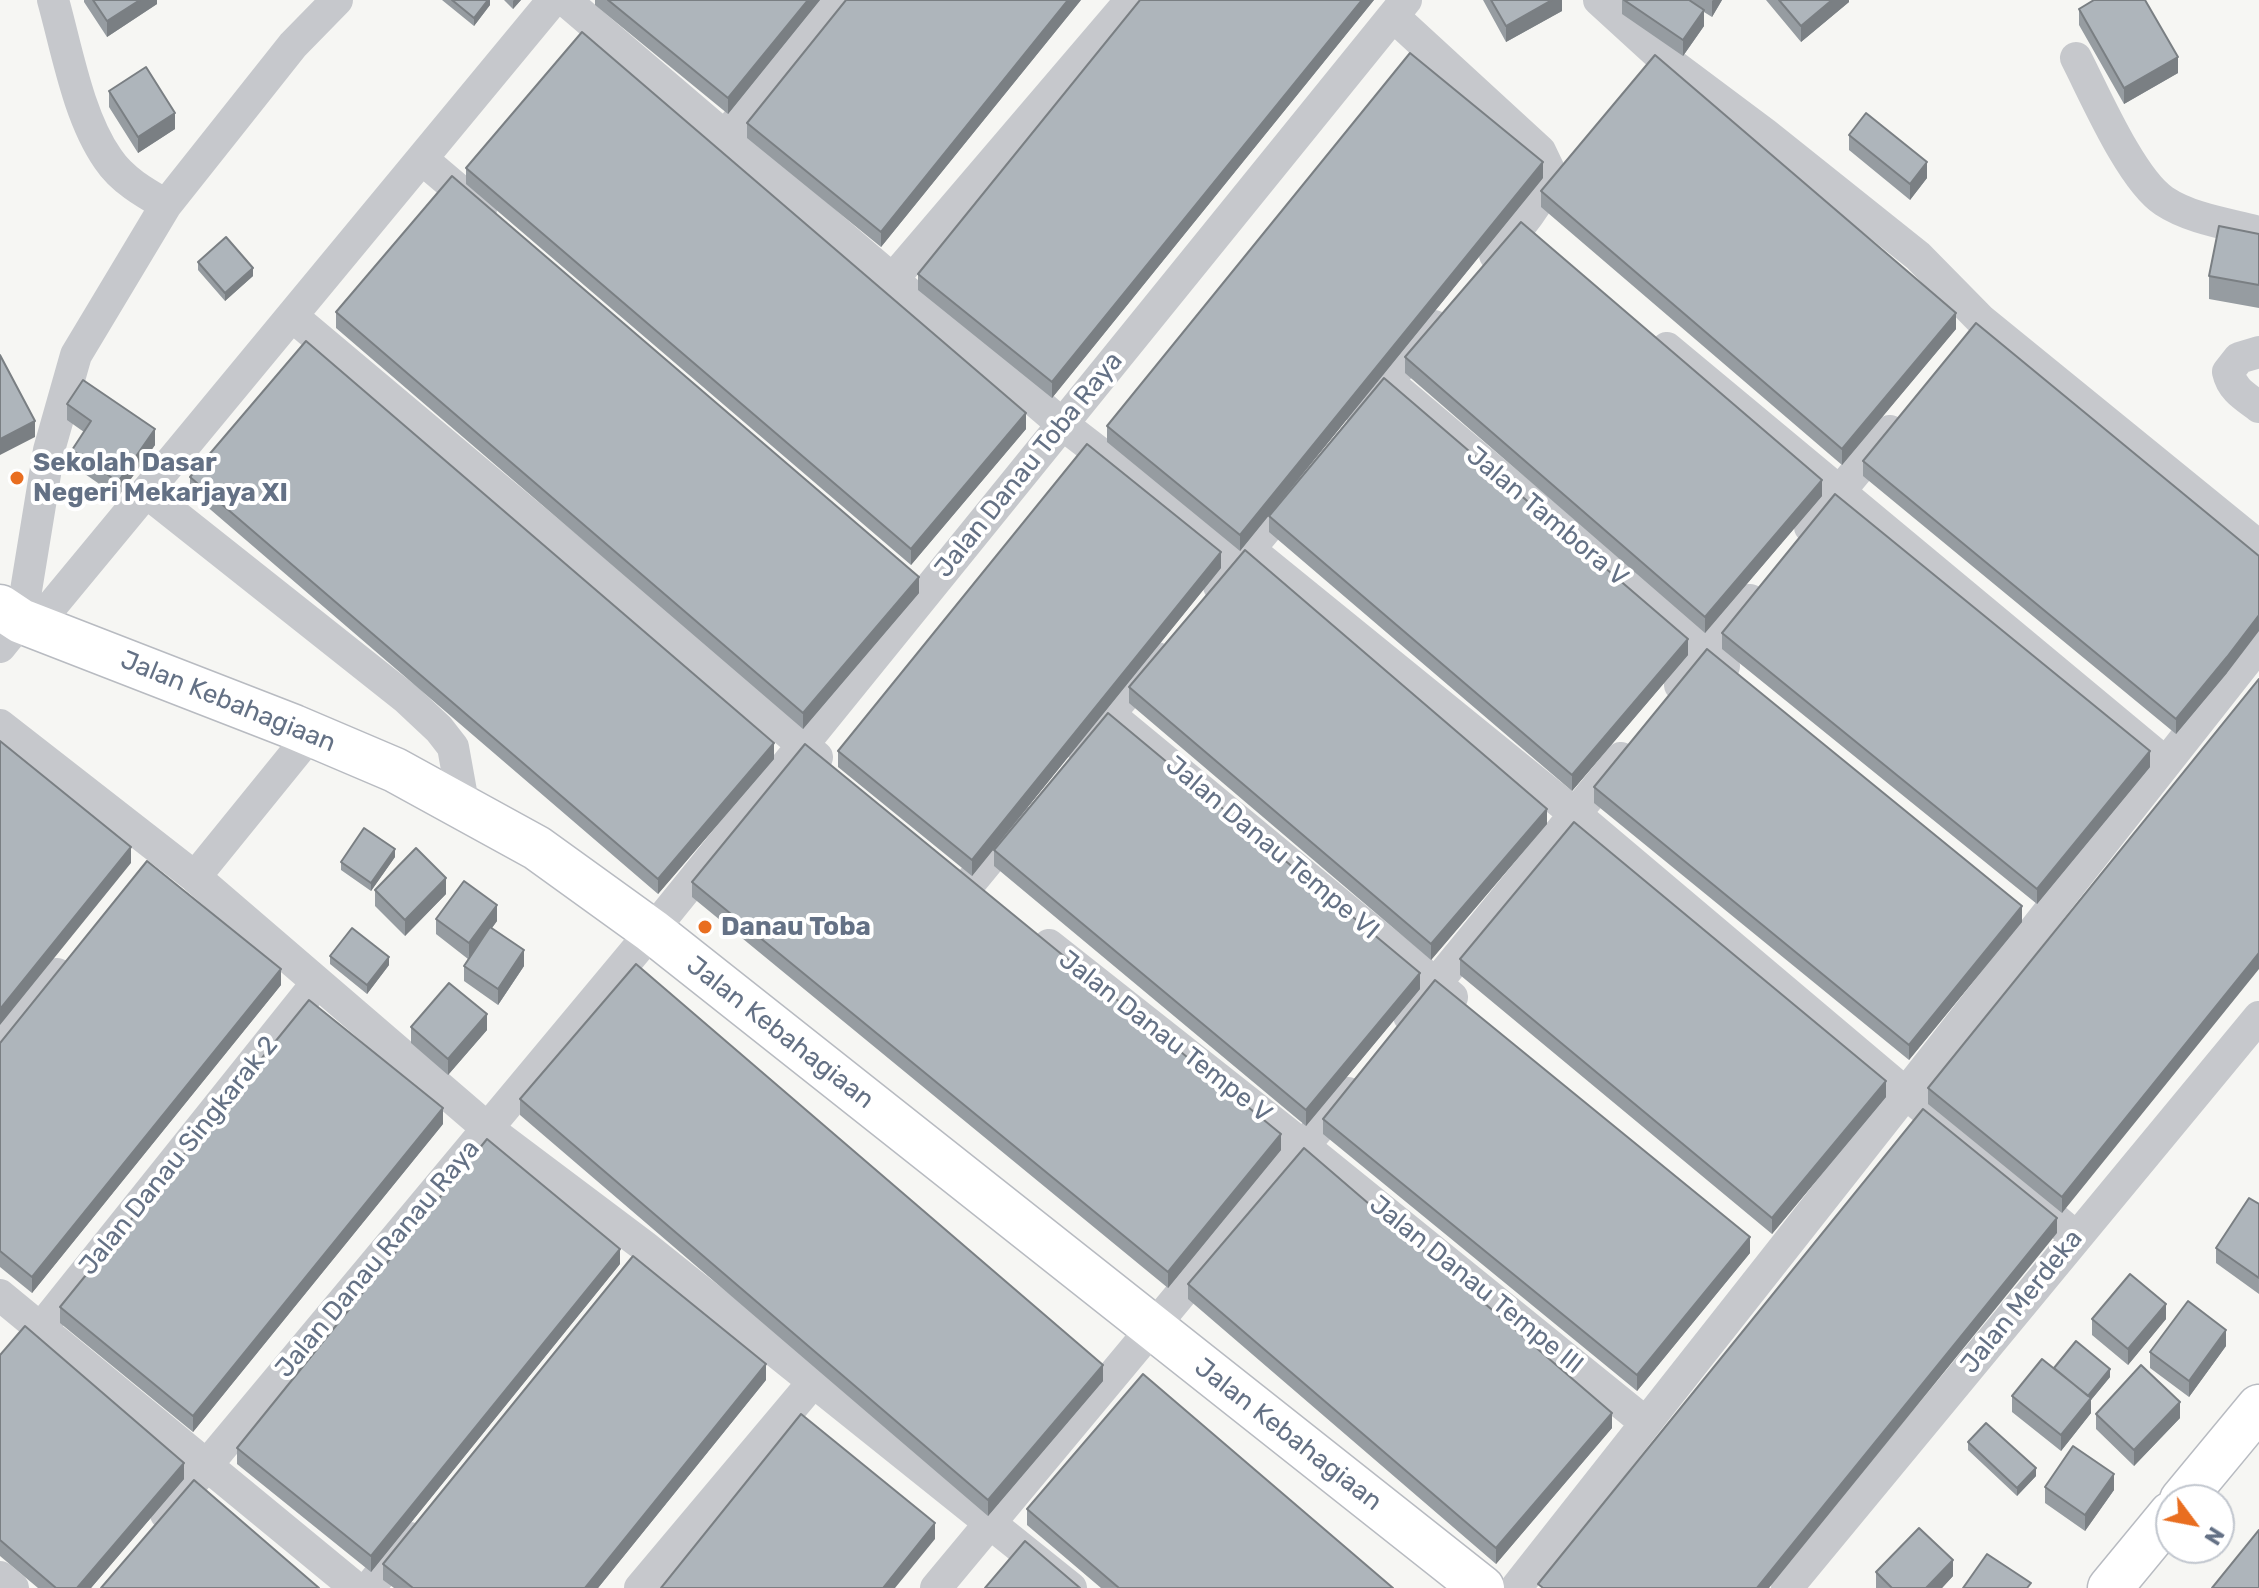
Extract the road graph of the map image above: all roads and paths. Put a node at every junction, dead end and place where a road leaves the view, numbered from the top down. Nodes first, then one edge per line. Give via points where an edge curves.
1 (53, 0) edge
2 (337, 0) edge
3 (553, 0) edge
4 (565, 0) edge
5 (839, 0) edge
6 (1131, 0) edge
7 (1599, 0) edge
8 (1400, 8) edge
9 (2076, 58) dead end
10 (724, 137) junction
11 (422, 159) junction
12 (166, 205) junction
13 (506, 231) edge
14 (2259, 232) edge
15 (1480, 273) edge
16 (892, 280) junction
17 (1449, 309) edge
18 (292, 316) junction
19 (1639, 324) edge
20 (2259, 352) edge
21 (1387, 381) junction
22 (2259, 407) edge
23 (1905, 412) edge
24 (1062, 424) junction
25 (146, 492) junction
26 (1839, 493) junction
27 (2259, 546) edge
28 (1245, 556) junction
29 (14, 625) edge
30 (2259, 645) edge
31 (1707, 652) junction
32 (1744, 683) edge
33 (1109, 714) junction
34 (0, 725) edge
35 (311, 734) junction
36 (802, 745) junction
37 (2166, 763) junction
38 (838, 774) edge
39 (464, 808) junction
40 (1575, 814) junction
41 (159, 851) junction
42 (137, 876) edge
43 (195, 877) junction
44 (2012, 907) edge
45 (2036, 927) junction
46 (652, 931) junction
47 (78, 947) edge
48 (1435, 983) junction
49 (316, 984) junction
50 (1471, 1012) edge
51 (2259, 1017) edge
52 (0, 1042) edge
53 (1907, 1092) junction
54 (487, 1128) junction
55 (1305, 1147) junction
56 (2076, 1237) junction
57 (15, 1316) edge
58 (1151, 1327) junction
59 (814, 1381) junction
60 (2259, 1407) edge
61 (1646, 1423) junction
62 (206, 1465) junction
63 (2195, 1484) edge
64 (428, 1515) edge
65 (989, 1524) junction
66 (2155, 1533) edge
67 (146, 1539) edge
68 (0, 1577) edge
69 (13, 1588) edge
70 (356, 1588) edge
71 (369, 1588) edge
72 (640, 1588) edge
73 (936, 1588) edge
74 (1071, 1588) edge
75 (1482, 1588) edge
76 (1516, 1588) edge
77 (1787, 1588) edge
78 (2110, 1588) edge

1 - 12 street via 89,126 125,178
2 - 12 street via 293,45
3 - 11 street
4 - 10 street
5 - 10 street
6 - 16 street
7 - 27 street via 1657,53 1918,256 1972,332
8 - 15 street via 1540,151 1551,174 1533,235
8 - 24 street, Jalan Danau Toba Raya
9 - 14 street via 2131,165 2163,201
10 - 16 street
11 - 13 street
11 - 18 street
12 - 29 street via 76,355 82,384 49,450
16 - 24 street
17 - 21 street
18 - 25 street via 167,443
18 - 36 street
19 - 26 street
20 - 22 street via 2239,358 2228,372 2236,390
21 - 28 street
21 - 31 street, Jalan Tambora V
23 - 26 street
24 - 28 street
24 - 36 street, Jalan Danau Toba Raya via 915,581
25 - 29 street
25 - 39 street via 439,729 453,747
26 - 31 street
26 - 37 street
28 - 33 street
28 - 40 street
29 - 35 street, Jalan Kebahagiaan
30 - 37 street
31 - 32 street, Jalan Tambora V
31 - 40 street
33 - 48 street, Jalan Danau Tempe VI
33 - 55 street, Jalan Danau Tempe V via 1049,786 983,893
34 - 41 street
35 - 39 street, Jalan Kebahagiaan via 395,770
35 - 43 street
36 - 38 street
36 - 46 street, Jalan Danau Toba Raya
37 - 45 street
39 - 46 street, Jalan Kebahagiaan via 537,848
40 - 48 street
40 - 53 street
41 - 42 street
41 - 43 street
43 - 49 street
44 - 45 street
45 - 53 street
46 - 54 street, Jalan Danau Ranau Raya
46 - 58 street, Jalan Kebahagiaan
47 - 52 street
48 - 50 street, Jalan Danau Tempe VI
48 - 55 street
49 - 54 street
49 - 57 street, Jalan Danau Singkarak 2
51 - 56 street, Jalan Merdeka
53 - 56 street
53 - 61 street via 1764,1249
54 - 59 street via 635,1258
54 - 62 street, Jalan Danau Ranau Raya
55 - 58 street
55 - 61 street, Jalan Danau Tempe III
56 - 77 street, Jalan Merdeka
57 - 62 street
58 - 65 street
58 - 75 street, Jalan Kebahagiaan
59 - 65 street
59 - 72 street
60 - 63 street
61 - 76 street
62 - 67 street, Jalan Danau Ranau Raya
62 - 70 street
64 - 71 street
65 - 73 street
65 - 74 street
66 - 78 street
68 - 69 street

